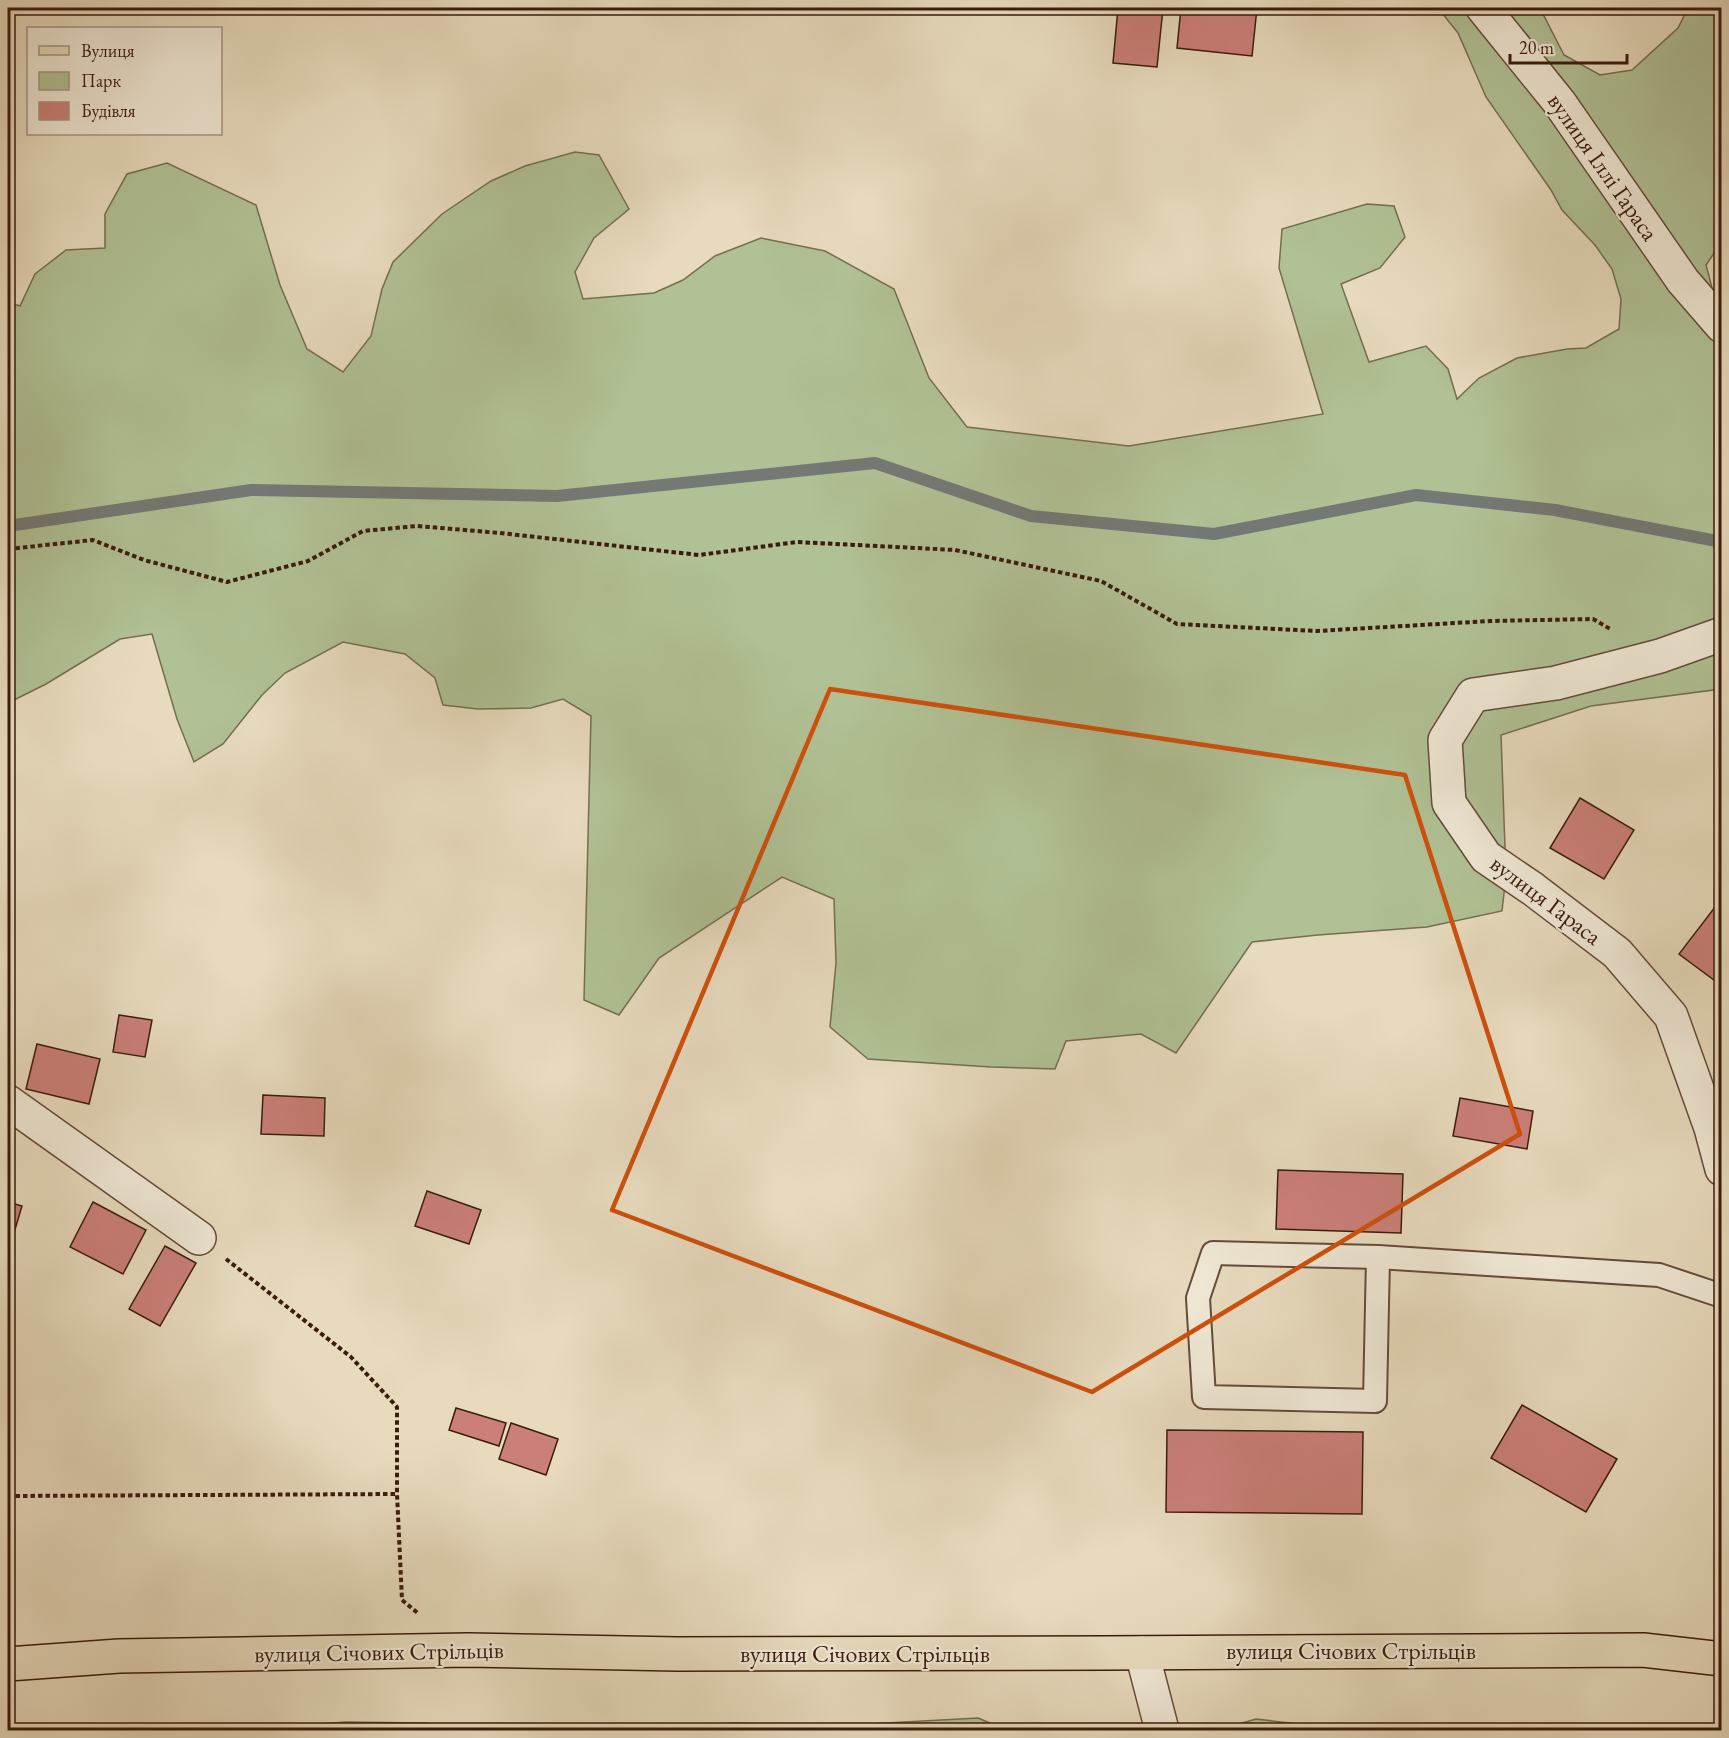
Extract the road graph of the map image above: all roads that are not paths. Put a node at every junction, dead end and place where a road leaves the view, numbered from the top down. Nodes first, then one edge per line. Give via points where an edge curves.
1 (1483, 8) edge
2 (1722, 327) edge
3 (1722, 634) edge
4 (8, 1102) edge
5 (1722, 1168) edge
6 (199, 1238) road end
7 (1378, 1257) junction
8 (1722, 1296) edge
9 (1142, 1653) junction
10 (1722, 1659) edge
11 (8, 1664) edge
12 (1162, 1731) edge

1 - 2 street, вулиця Іллі Гараса via 1559,102 1683,281
3 - 5 street, вулиця Гараса via 1660,656 1556,683 1473,695 1445,740 1449,803 1486,857 1617,953 1671,1016
4 - 6 street
7 - 7 lane via 1213,1253 1198,1298 1204,1397 1375,1401
7 - 8 lane via 1659,1275
9 - 10 main road, вулиця Січових Стрільців via 1643,1650
9 - 11 main road, вулиця Січових Стрільців via 676,1654 468,1650 119,1656
9 - 12 street

